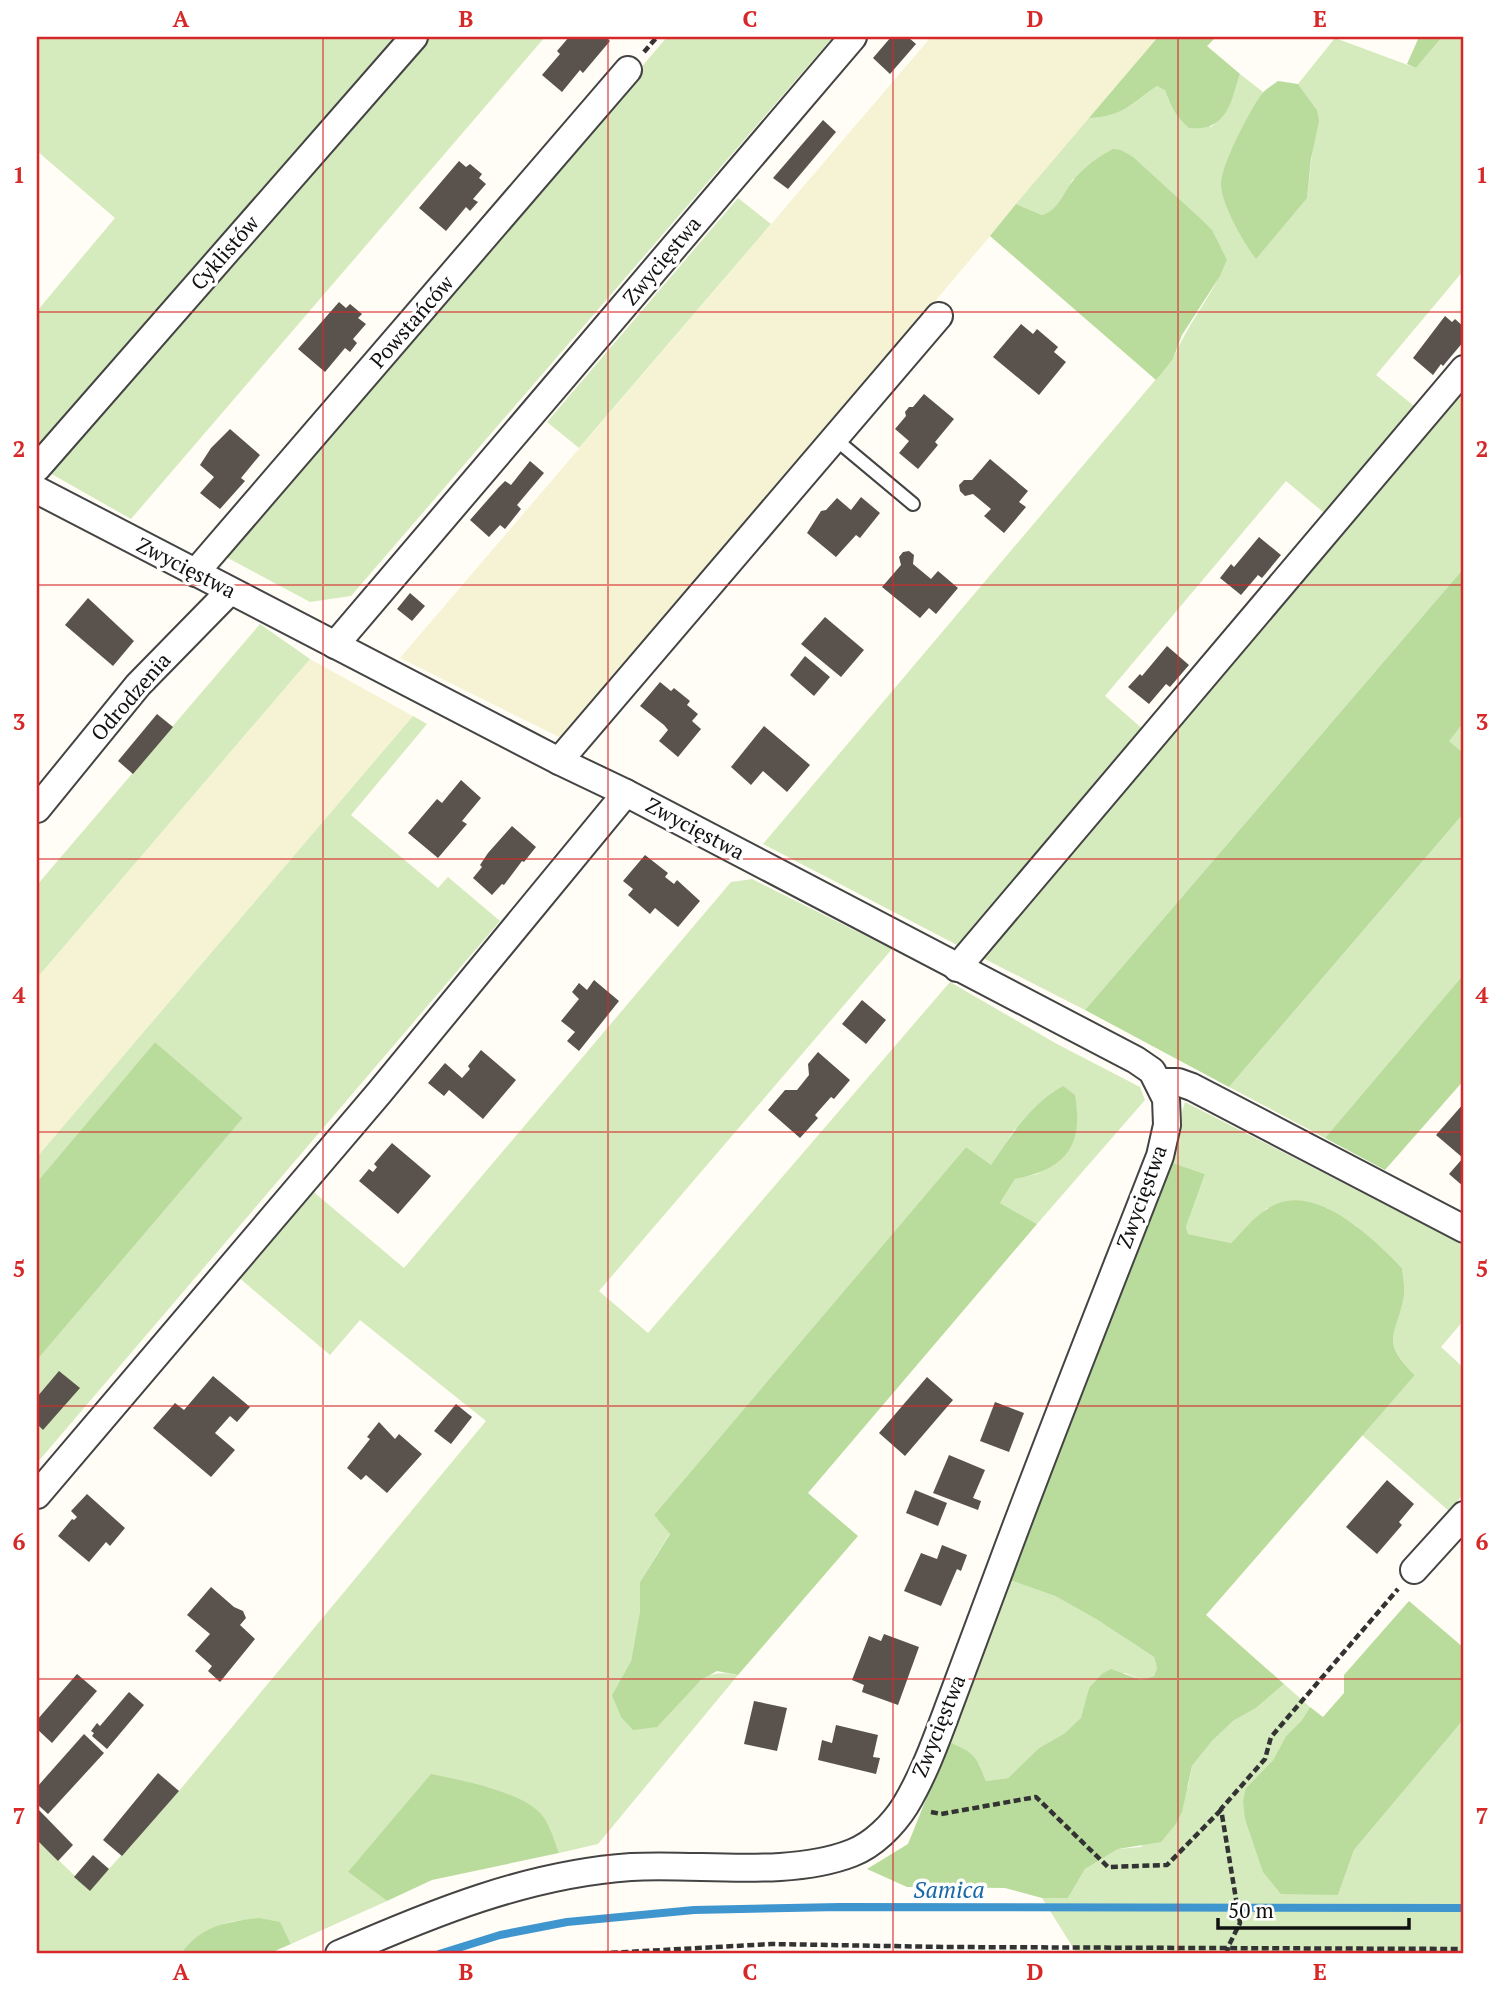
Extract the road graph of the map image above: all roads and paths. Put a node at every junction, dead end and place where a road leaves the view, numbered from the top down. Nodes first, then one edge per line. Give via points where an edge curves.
1 (414, 37) edge
2 (853, 37) edge
3 (628, 70) dead end
4 (939, 316) dead end
5 (1464, 369) edge
6 (834, 438) junction
7 (37, 468) edge
8 (37, 490) edge
9 (914, 504) dead end
10 (195, 573) junction
11 (230, 591) junction
12 (335, 645) junction
13 (559, 761) junction
14 (626, 793) junction
15 (37, 809) edge
16 (957, 968) junction
17 (1160, 1082) junction
18 (1464, 1229) edge
19 (37, 1495) edge
20 (1464, 1515) edge
21 (1414, 1570) joint
22 (904, 1808) junction
23 (1221, 1809) junction
24 (1228, 1947) junction
25 (1464, 1949) edge
26 (339, 1954) edge
27 (590, 1954) edge
28 (1227, 1954) edge

1 - 7 street, Cyklistów
2 - 12 street, Zwycięstwa
3 - 10 street, Powstańców
4 - 6 street
5 - 16 street
6 - 9 lane
6 - 13 street
8 - 10 street, Zwycięstwa
10 - 11 street, Zwycięstwa
11 - 12 street, Zwycięstwa
11 - 15 street, Odrodzenia via 138,685
12 - 13 street, Zwycięstwa
13 - 14 street, Zwycięstwa
14 - 16 street, Zwycięstwa
14 - 19 street via 370,1104
16 - 17 street, Zwycięstwa via 1136,1060
17 - 18 street via 1192,1087
17 - 22 street, Zwycięstwa via 1167,1125 1160,1156 930,1757
20 - 21 street
21 - 23 path via 1271,1737 1265,1759
22 - 23 path via 941,1814 1036,1797 1108,1867 1167,1865
22 - 26 street, Zwycięstwa via 871,1843 837,1858 793,1866 579,1872 500,1891
23 - 24 path via 1240,1919
24 - 25 path
24 - 27 path via 771,1944
24 - 28 path

